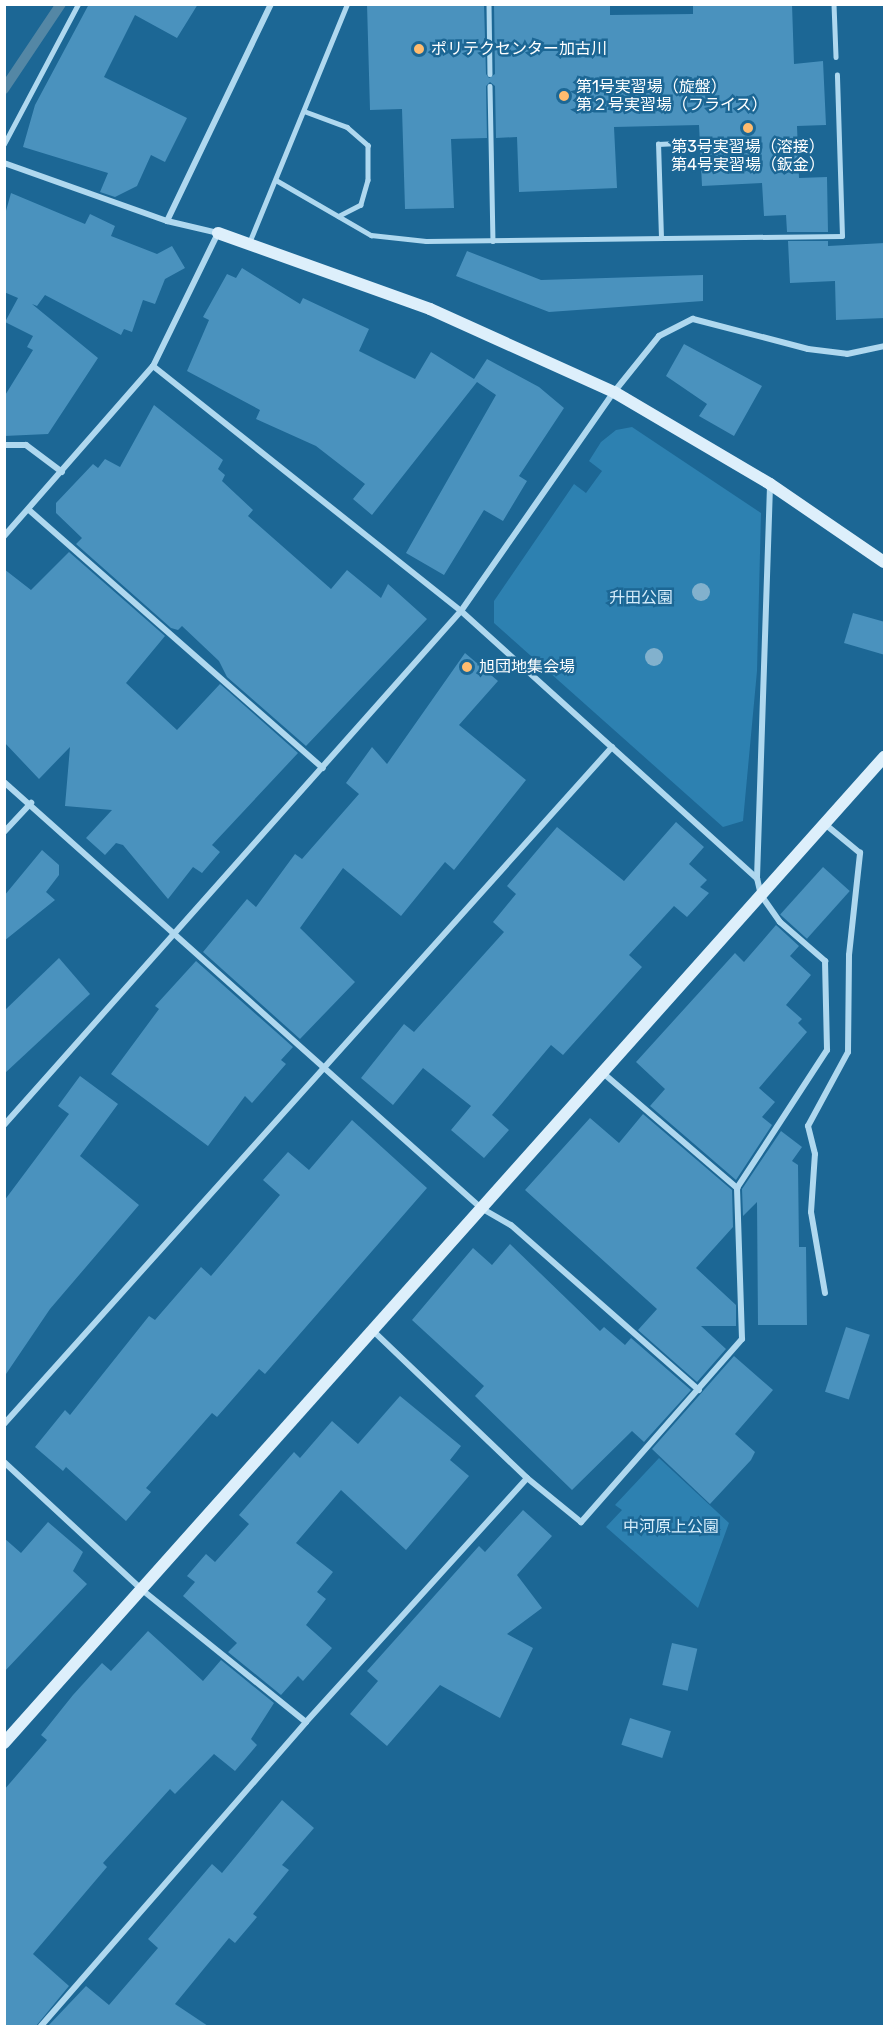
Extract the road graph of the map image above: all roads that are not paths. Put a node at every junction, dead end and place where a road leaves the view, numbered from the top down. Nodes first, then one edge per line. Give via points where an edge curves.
1 (78, 4) edge
2 (271, 4) edge
3 (347, 4) edge
4 (489, 4) edge
5 (834, 4) edge
6 (836, 57) dead end
7 (490, 74) dead end
8 (837, 75) dead end
9 (490, 86) dead end
10 (304, 111) junction
11 (693, 142) dead end
12 (4, 144) edge
13 (4, 163) edge
14 (276, 180) junction
15 (338, 216) junction
16 (167, 221) junction
17 (218, 233) junction
18 (661, 238) junction
19 (493, 241) junction
20 (249, 244) junction
21 (885, 346) edge
22 (153, 366) junction
23 (614, 392) junction
24 (4, 445) edge
25 (62, 472) junction
26 (771, 484) junction
27 (28, 510) junction
28 (4, 536) edge
29 (885, 561) edge
30 (461, 611) junction
31 (612, 747) junction
32 (885, 758) edge
33 (323, 768) junction
34 (4, 782) edge
35 (31, 803) junction
36 (825, 824) junction
37 (4, 832) edge
38 (757, 878) junction
39 (760, 895) junction
40 (175, 935) junction
41 (324, 1068) junction
42 (603, 1073) junction
43 (4, 1125) edge
44 (737, 1188) junction
45 (481, 1208) junction
46 (825, 1293) dead end
47 (370, 1329) junction
48 (699, 1390) junction
49 (4, 1424) edge
50 (4, 1462) edge
51 (527, 1478) junction
52 (141, 1589) junction
53 (306, 1722) junction
54 (4, 1743) edge
55 (41, 2026) edge

1 - 12 lane
2 - 16 street
3 - 10 lane
4 - 7 lane
5 - 6 lane
8 - 18 lane via 842,236
9 - 19 lane
10 - 14 lane
10 - 15 lane via 347,128 368,145 368,180 362,205
11 - 18 lane via 658,144
13 - 16 street
14 - 15 lane
14 - 20 lane
15 - 19 lane via 371,235 426,241
16 - 17 street
17 - 20 street
17 - 22 street
18 - 19 lane
20 - 23 street via 487,332
21 - 23 street via 847,354 818,350 693,319 659,336
22 - 25 street
22 - 30 street
23 - 26 street
23 - 30 street
24 - 25 street via 26,445
25 - 27 street
26 - 29 street
26 - 38 street
27 - 28 street
27 - 33 street
30 - 31 street
30 - 33 street
31 - 38 street
31 - 41 street
32 - 36 street
33 - 40 street
34 - 35 street
35 - 37 street
35 - 40 street
36 - 39 street
36 - 46 street via 860,853 849,955 848,1052 808,1126 815,1154 811,1212
38 - 39 street
39 - 42 street
39 - 44 street via 780,922 825,961 827,1050
40 - 41 street
40 - 43 street
41 - 45 street
41 - 49 street
42 - 44 street
42 - 45 street
44 - 48 street via 742,1339
45 - 47 street
45 - 48 street via 511,1225
47 - 51 street
47 - 52 street
48 - 51 street via 581,1522
50 - 52 street
51 - 53 street
52 - 53 street
52 - 54 street
53 - 55 street

